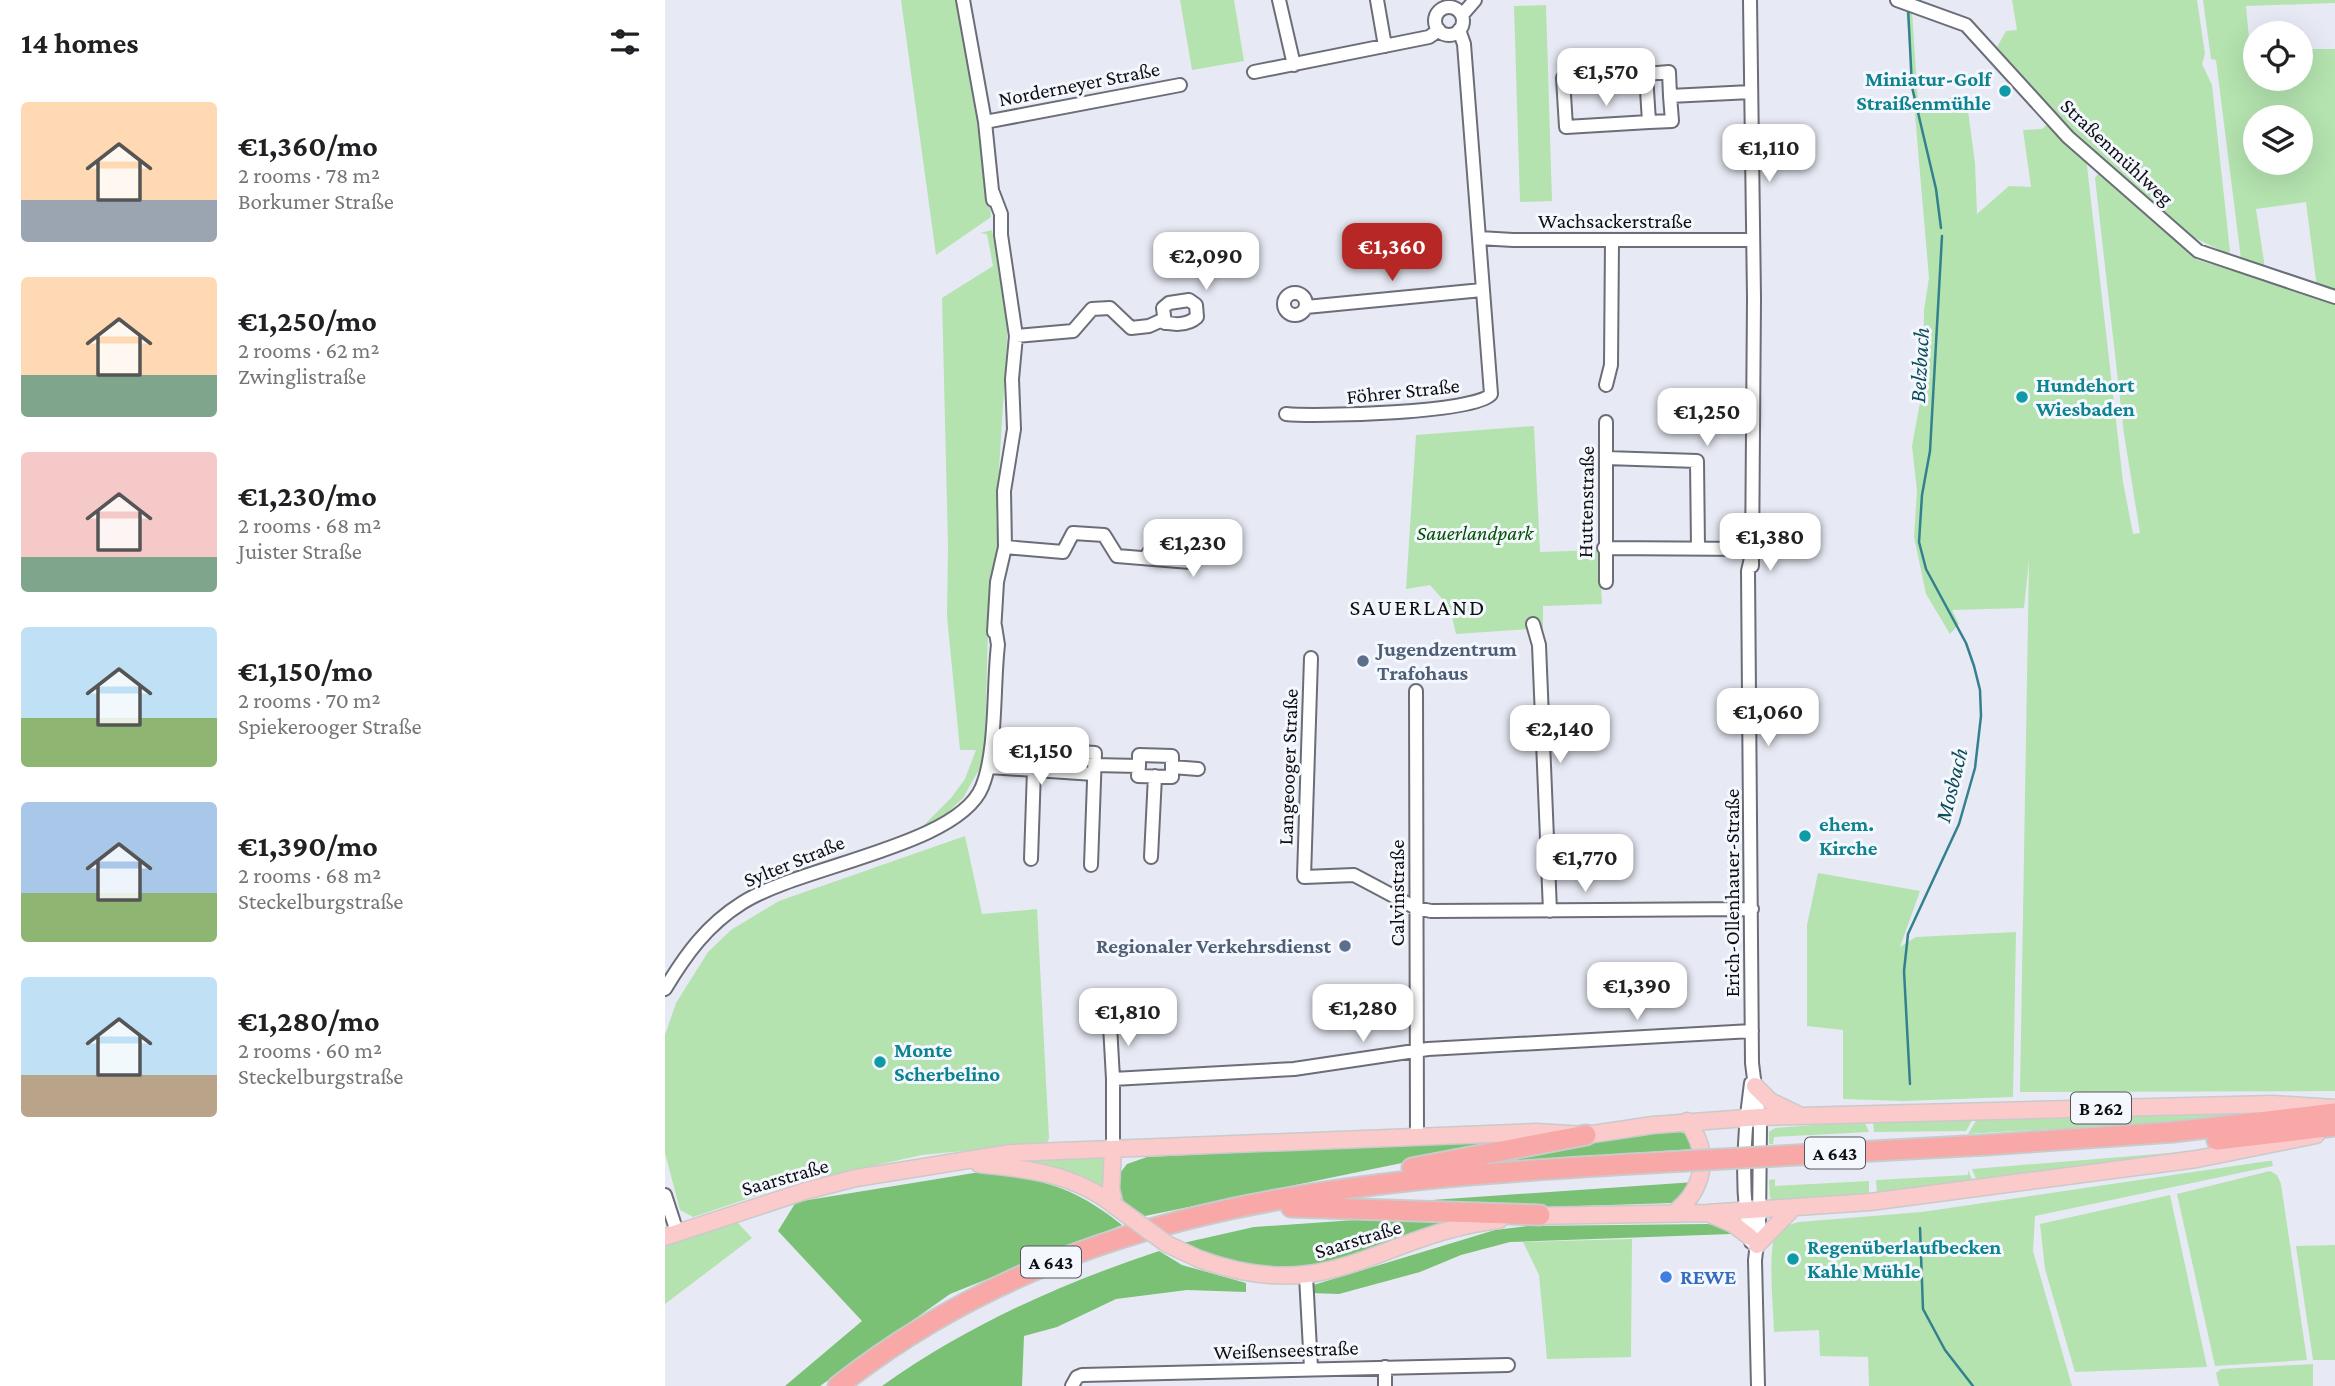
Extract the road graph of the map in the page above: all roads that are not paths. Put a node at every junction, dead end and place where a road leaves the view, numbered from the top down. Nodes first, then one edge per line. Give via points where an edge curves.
1 (963, 0) edge
2 (1279, 0) edge
3 (1377, 0) edge
4 (1458, 0) edge
5 (1475, 0) edge
6 (1749, 0) edge
7 (1905, 2) edge
8 (1444, 8) junction
9 (1462, 15) junction
10 (1439, 30) junction
11 (1459, 30) junction
12 (1385, 46) junction
13 (1294, 65) junction
14 (1254, 72) dead end
15 (1646, 74) junction
16 (1181, 85) dead end
17 (1751, 92) junction
18 (1670, 96) junction
19 (985, 122) junction
20 (1649, 122) junction
21 (1479, 237) junction
22 (1612, 240) junction
23 (1752, 240) junction
24 (1482, 290) junction
25 (2335, 297) edge
26 (1306, 307) dead end
27 (1165, 323) dead end
28 (1016, 336) junction
29 (1606, 385) dead end
30 (1286, 414) dead end
31 (1606, 422) dead end
32 (1606, 458) junction
33 (1005, 547) junction
34 (1604, 548) junction
35 (1698, 548) junction
36 (1751, 553) junction
37 (1145, 558) dead end
38 (1606, 582) dead end
39 (1533, 624) dead end
40 (1311, 658) dead end
41 (1416, 691) dead end
42 (1139, 766) junction
43 (1172, 767) junction
44 (1094, 769) junction
45 (1198, 769) dead end
46 (1034, 770) junction
47 (1050, 771) junction
48 (987, 773) junction
49 (1155, 776) junction
50 (1151, 857) dead end
51 (1031, 859) dead end
52 (1091, 865) dead end
53 (1416, 908) junction
54 (1752, 909) junction
55 (1550, 911) junction
56 (665, 989) edge
57 (1142, 1017) dead end
58 (1752, 1031) junction
59 (1415, 1052) junction
60 (1114, 1079) junction
61 (1754, 1080) junction
62 (2335, 1108) edge
63 (2335, 1113) edge
64 (1806, 1116) junction
65 (1754, 1117) junction
66 (1687, 1121) junction
67 (2335, 1128) edge
68 (1586, 1135) junction
69 (1417, 1137) junction
70 (1113, 1149) junction
71 (1154, 1149) junction
72 (1985, 1151) junction
73 (951, 1161) junction
74 (1684, 1167) junction
75 (1111, 1170) junction
76 (1345, 1186) junction
77 (665, 1195) edge
78 (1115, 1206) junction
79 (1291, 1207) junction
80 (1793, 1208) junction
81 (1753, 1211) junction
82 (1707, 1213) junction
83 (1672, 1214) junction
84 (1540, 1215) junction
85 (669, 1232) edge
86 (1754, 1247) junction
87 (1306, 1276) junction
88 (1508, 1365) dead end
89 (1385, 1367) junction
90 (1311, 1368) junction
91 (838, 1386) edge
92 (856, 1386) edge
93 (1072, 1386) edge
94 (1385, 1386) edge
95 (1759, 1386) edge

1 - 19 street, Sylter Straße
2 - 13 street
3 - 12 street
4 - 8 street
5 - 9 street, Föhrer Straße
6 - 17 street, Erich-Ollenhauer-Straße
7 - 25 street, Straßenmühlweg via 1966,25 2068,137 2190,245 2207,255
8 - 9 street via 1452,7
8 - 10 street via 1436,18
9 - 11 street, Föhrer Straße
10 - 11 street via 1451,34
10 - 12 street via 1429,37
11 - 21 street, Föhrer Straße via 1464,44
12 - 13 street
13 - 14 street
15 - 18 street via 1669,72
15 - 20 street
15 - 20 street via 1563,78 1563,91 1566,127
16 - 19 street, Norderneyer Straße
17 - 18 street
17 - 23 street, Erich-Ollenhauer-Straße
18 - 20 street via 1672,121
19 - 28 street, Sylter Straße
21 - 22 street, Wachsackerstraße
21 - 24 street, Föhrer Straße
22 - 23 street, Wachsackerstraße
22 - 29 street via 1611,365
23 - 36 street, Erich-Ollenhauer-Straße
24 - 26 street
24 - 30 street, Föhrer Straße via 1491,394 1487,399 1333,417
27 - 28 street via 1131,328 1110,308 1092,309 1073,331
28 - 33 street, Sylter Straße via 1004,491
31 - 32 street, Huttenstraße
32 - 34 street, Huttenstraße
32 - 35 street via 1697,461
33 - 37 street via 1063,552 1073,533 1104,536 1117,556
33 - 48 street, Sylter Straße via 997,582
34 - 35 street
34 - 38 street, Huttenstraße
35 - 36 street
36 - 54 street, Erich-Ollenhauer-Straße
39 - 55 street via 1539,645
40 - 53 street, Langeooger Straße via 1304,877 1354,874
41 - 53 street, Calvinstraße
42 - 43 street via 1139,755 1173,756
42 - 44 street
42 - 49 street via 1138,776
43 - 45 street
43 - 49 street via 1172,777
44 - 47 street
44 - 47 street via 1095,753 1052,750
44 - 52 street
46 - 47 street
46 - 48 street
46 - 51 street
48 - 56 street, Sylter Straße via 966,808 947,824 784,882 743,902 697,940
49 - 50 street
53 - 55 street
53 - 59 street, Calvinstraße
54 - 55 street
54 - 58 street, Erich-Ollenhauer-Straße
57 - 60 street via 1111,1022
58 - 59 street
58 - 61 street, Erich-Ollenhauer-Straße
59 - 60 street via 1294,1069
59 - 69 street, Calvinstraße
60 - 70 street
61 - 64 main road, B 262 via 1781,1108
61 - 65 street, Erich-Ollenhauer-Straße
62 - 64 main road, B 262 via 2260,1104
63 - 72 highway, A 643
64 - 65 main road, B 262
65 - 66 main road, Saarstraße
65 - 81 street, Erich-Ollenhauer-Straße
66 - 68 main road, Saarstraße
66 - 83 main road via 1700,1143 1701,1174 1692,1196
67 - 72 highway, A 643
67 - 80 main road, Saarstraße via 2277,1146 2184,1161 1976,1191
68 - 69 main road, Saarstraße via 1536,1132
68 - 76 highway via 1401,1170
69 - 71 main road, Saarstraße
70 - 71 main road, Saarstraße
70 - 73 main road, Saarstraße via 1011,1153
70 - 75 main road
71 - 75 main road via 1126,1155
72 - 74 highway, A 643, bridge
73 - 78 main road, Saarstraße via 1033,1169 1085,1187
73 - 85 main road, Saarstraße via 856,1178
74 - 76 highway, A 643 via 1469,1174
74 - 79 highway, A 643 via 1472,1185
75 - 78 main road
76 - 91 highway, A 643 via 1187,1217 1061,1258 937,1319
77 - 85 street
78 - 87 main road, Saarstraße, bridge via 1167,1244 1199,1259 1237,1272
79 - 84 highway
79 - 92 highway, A 643 via 1177,1231 1052,1274 943,1329
80 - 81 main road, Saarstraße
80 - 86 main road
81 - 82 main road, Saarstraße
81 - 86 street, Erich-Ollenhauer-Straße
82 - 83 main road, Saarstraße
82 - 86 main road via 1733,1224
83 - 84 main road, Saarstraße
84 - 87 main road, Saarstraße via 1456,1229 1352,1266
86 - 95 street, Erich-Ollenhauer-Straße
87 - 90 street
88 - 89 street, Weißenseestraße
89 - 90 street, Weißenseestraße
89 - 94 street
90 - 93 street, Weißenseestraße via 1082,1374

